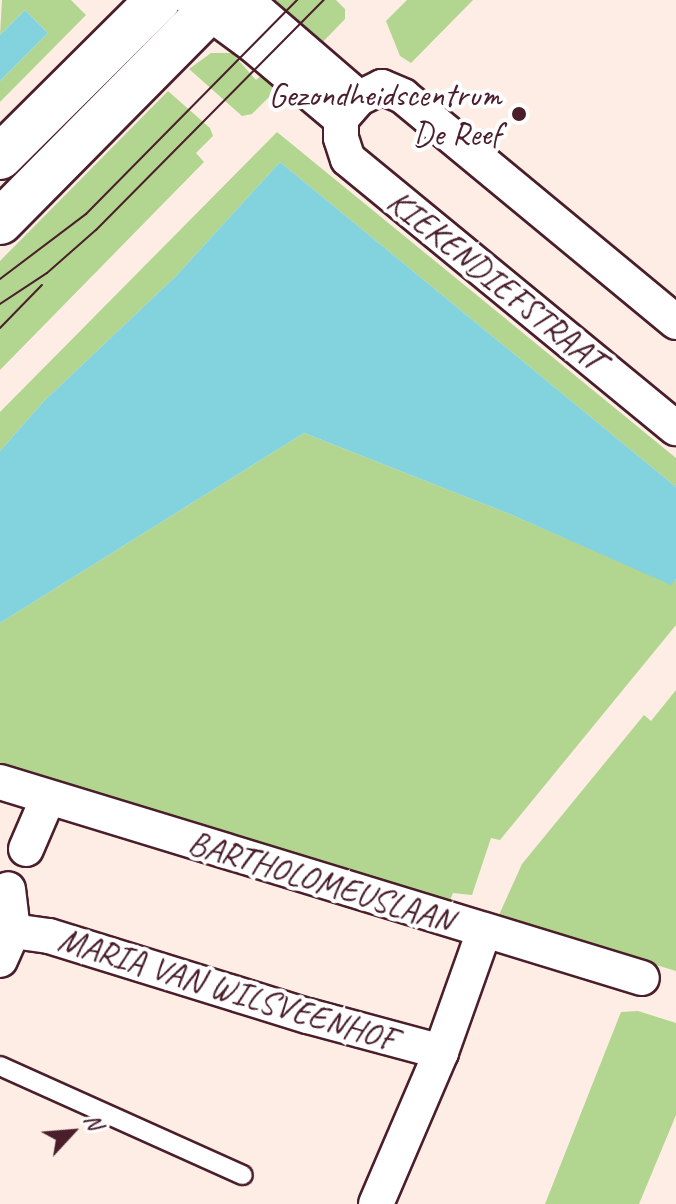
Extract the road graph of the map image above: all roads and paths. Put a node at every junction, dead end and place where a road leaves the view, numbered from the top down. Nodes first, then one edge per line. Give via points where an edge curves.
1 (158, 0) edge
2 (216, 3) edge
3 (350, 108) junction
4 (0, 157) edge
5 (0, 222) edge
6 (676, 322) edge
7 (676, 428) edge
8 (0, 782) edge
9 (48, 798) junction
10 (26, 849) dead end
11 (8, 889) dead end
12 (484, 931) junction
13 (6, 945) edge
14 (642, 978) dead end
15 (441, 1052) junction
16 (0, 1066) edge
17 (243, 1175) dead end
18 (376, 1204) edge

1 - 4 street
2 - 3 street via 253,45
2 - 5 street
3 - 6 street via 382,87 403,96
3 - 7 street, KIEKENDIEFSTRAAT via 341,138 348,159
8 - 9 street, BARTHOLOMEUSLAAN
9 - 10 street
9 - 12 street, BARTHOLOMEUSLAAN
11 - 13 street, MARIA VAN WILSVEENHOF
12 - 14 street, BARTHOLOMEUSLAAN
12 - 15 street, MARIA VAN WILSVEENHOF
13 - 15 street, MARIA VAN WILSVEENHOF via 49,936
15 - 18 street, MARIA VAN WILSVEENHOF
16 - 17 lane

